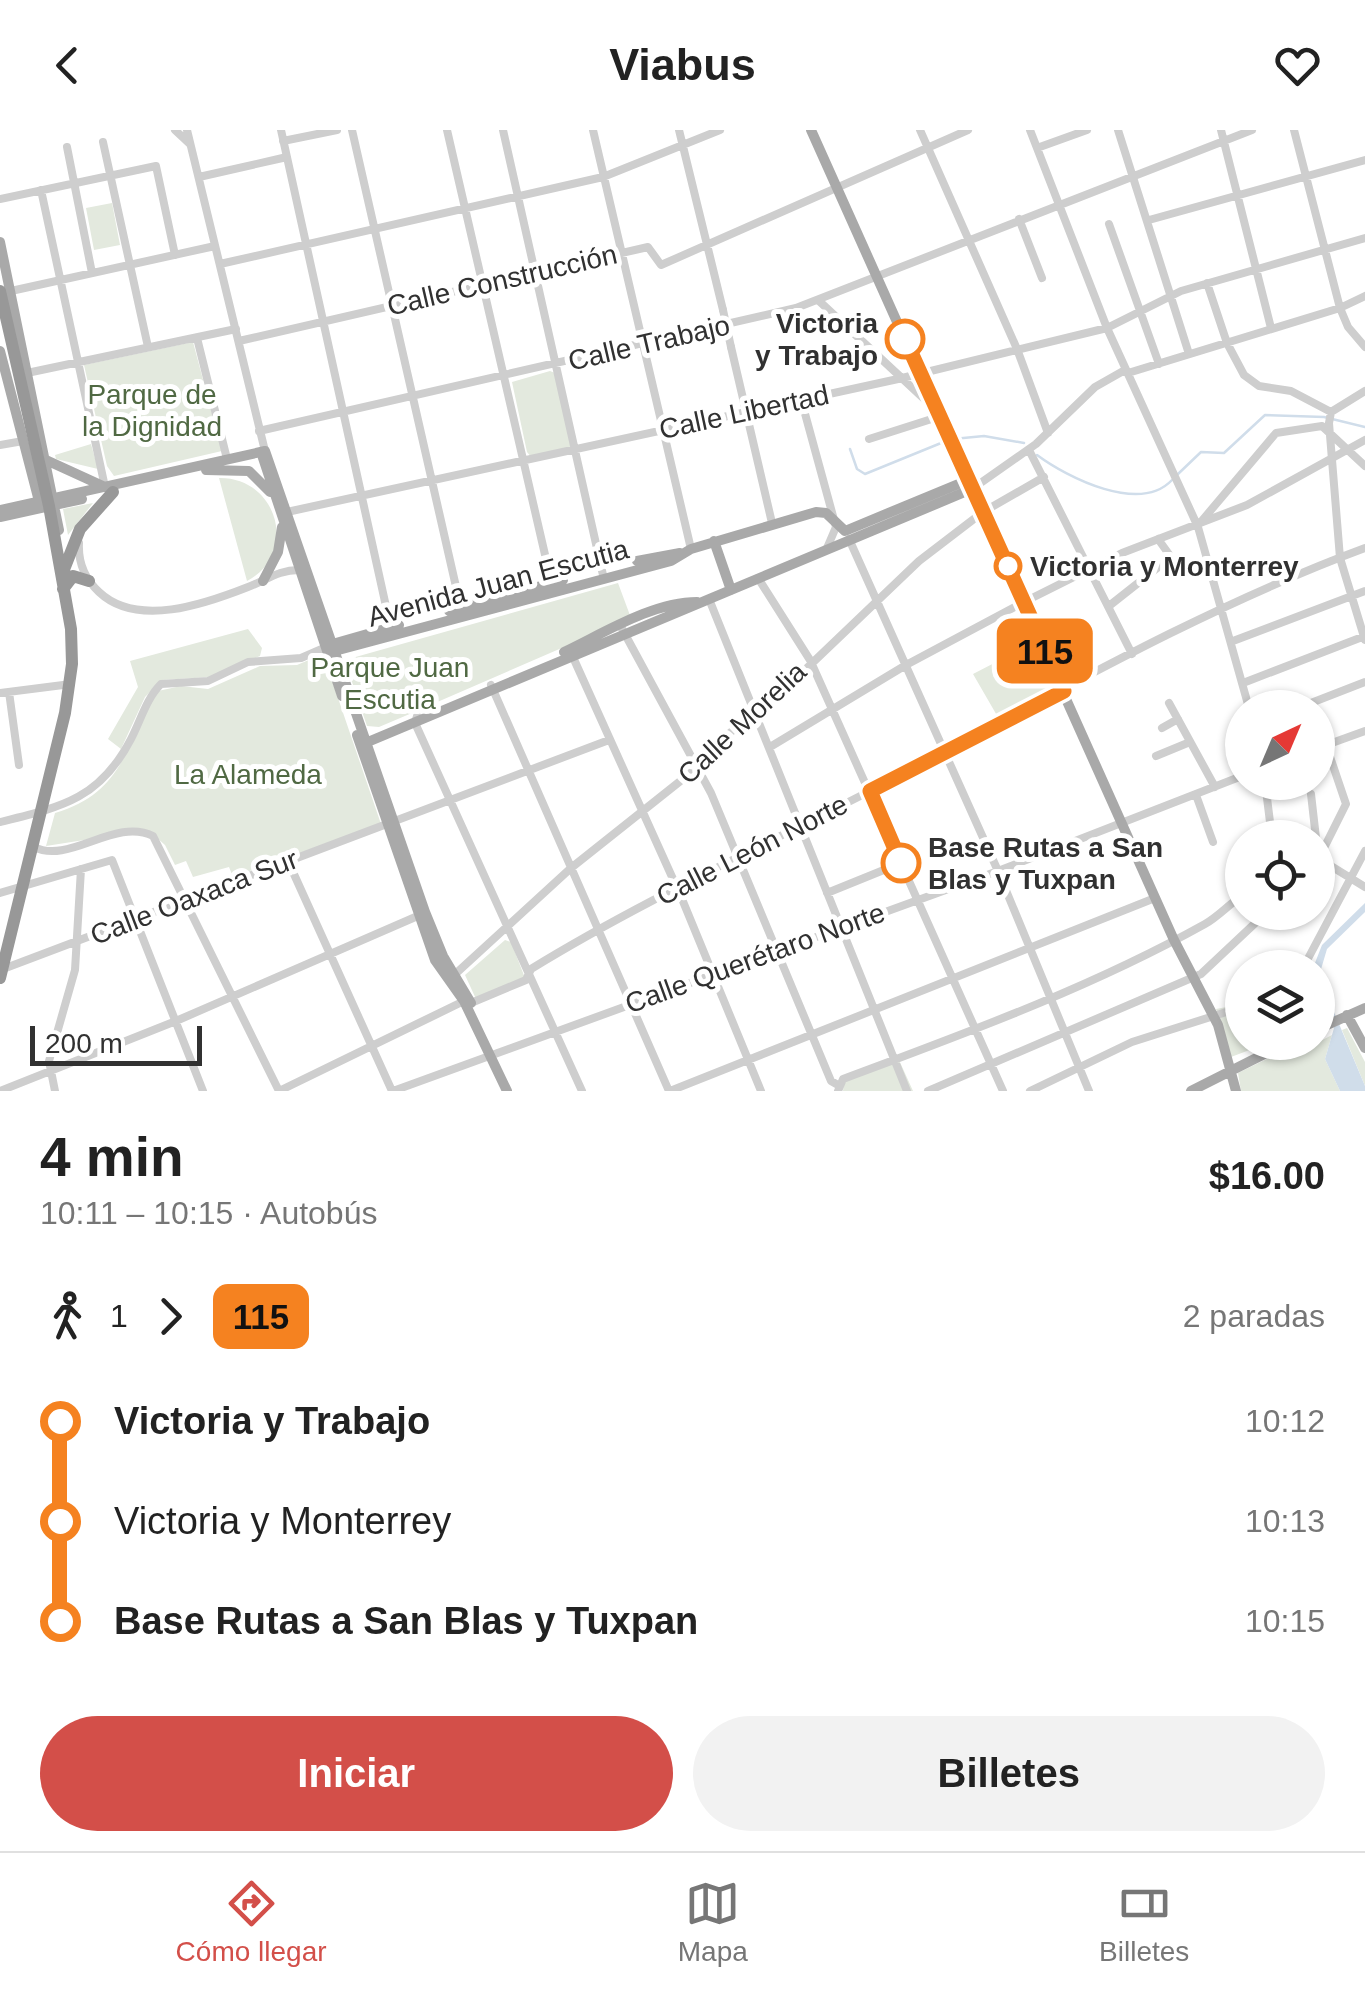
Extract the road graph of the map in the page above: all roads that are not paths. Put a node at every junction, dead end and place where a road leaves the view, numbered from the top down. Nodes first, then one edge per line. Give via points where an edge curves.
1 (176, 130) edge
2 (187, 130) edge
3 (337, 130) edge
4 (352, 130) edge
5 (448, 130) edge
6 (503, 130) edge
7 (593, 130) edge
8 (678, 130) edge
9 (720, 130) edge
10 (811, 130) edge
11 (920, 130) edge
12 (968, 130) edge
13 (1030, 130) edge
14 (1086, 130) edge
15 (1118, 130) edge
16 (1252, 130) edge
17 (1294, 130) edge
18 (280, 134) edge
19 (1223, 135) edge
20 (103, 142) dead end
21 (191, 145) junction
22 (682, 146) junction
23 (68, 147) dead end
24 (928, 148) junction
25 (1037, 148) junction
26 (286, 158) junction
27 (1365, 160) edge
28 (110, 176) junction
29 (1134, 176) junction
30 (1308, 176) junction
31 (199, 177) junction
32 (603, 177) junction
33 (74, 184) junction
34 (836, 187) junction
35 (41, 190) junction
36 (1239, 196) junction
37 (520, 197) junction
38 (0, 200) edge
39 (1059, 203) junction
40 (467, 210) junction
41 (1020, 219) junction
42 (1149, 220) junction
43 (1109, 224) dead end
44 (375, 228) junction
45 (968, 238) junction
46 (1365, 238) edge
47 (0, 242) edge
48 (306, 244) junction
49 (707, 245) junction
50 (215, 246) junction
51 (1328, 248) junction
52 (621, 253) junction
53 (175, 255) junction
54 (220, 264) junction
55 (129, 265) junction
56 (1256, 268) junction
57 (92, 273) junction
58 (536, 273) junction
59 (876, 274) junction
60 (1042, 278) dead end
61 (60, 280) junction
62 (1207, 282) junction
63 (484, 285) junction
64 (5, 291) edge
65 (1365, 296) edge
66 (1172, 298) junction
67 (818, 300) junction
68 (391, 306) junction
69 (1340, 308) junction
70 (1142, 312) junction
71 (322, 320) junction
72 (1106, 328) junction
73 (1271, 328) junction
74 (236, 329) junction
75 (197, 338) junction
76 (238, 341) junction
77 (1227, 342) junction
78 (641, 345) junction
79 (148, 347) junction
80 (1365, 347) edge
81 (1017, 349) junction
82 (0, 351) edge
83 (1189, 354) junction
84 (80, 360) junction
85 (555, 364) junction
86 (1159, 364) junction
87 (920, 372) junction
88 (1126, 372) junction
89 (28, 373) junction
90 (504, 375) junction
91 (898, 379) junction
92 (4, 383) edge
93 (1365, 391) edge
94 (410, 396) junction
95 (801, 399) junction
96 (745, 410) junction
97 (344, 411) junction
98 (940, 414) junction
99 (21, 416) junction
100 (1329, 420) junction
101 (662, 430) junction
102 (259, 431) junction
103 (1048, 433) junction
104 (869, 439) dead end
105 (1365, 440) edge
106 (22, 441) junction
107 (0, 445) edge
108 (1348, 448) junction
109 (574, 450) junction
110 (263, 453) junction
111 (1031, 453) junction
112 (1334, 454) junction
113 (228, 459) junction
114 (46, 460) junction
115 (524, 462) junction
116 (1365, 466) edge
117 (206, 470) junction
118 (1042, 474) junction
119 (430, 481) junction
120 (973, 483) junction
121 (109, 490) junction
122 (362, 496) junction
123 (48, 503) junction
124 (0, 510) edge
125 (984, 512) junction
126 (282, 513) junction
127 (0, 518) edge
128 (830, 518) junction
129 (772, 523) junction
130 (1198, 527) junction
131 (80, 528) junction
132 (847, 535) junction
133 (1158, 540) junction
134 (714, 541) junction
135 (827, 548) junction
136 (1365, 548) edge
137 (686, 551) junction
138 (1340, 558) junction
139 (1090, 568) junction
140 (299, 570) junction
141 (602, 572) junction
142 (758, 578) junction
143 (263, 581) junction
144 (89, 582) junction
145 (552, 586) junction
146 (63, 590) junction
147 (731, 590) junction
148 (1365, 591) edge
149 (1352, 596) junction
150 (877, 599) junction
151 (704, 600) junction
152 (1024, 602) junction
153 (1108, 606) junction
154 (1224, 608) junction
155 (461, 612) junction
156 (391, 630) junction
157 (623, 630) junction
158 (1365, 638) edge
159 (1233, 641) junction
160 (332, 651) junction
161 (571, 652) junction
162 (1132, 654) junction
163 (810, 660) junction
164 (906, 664) junction
165 (1365, 682) edge
166 (1244, 683) junction
167 (71, 684) junction
168 (492, 687) junction
169 (1246, 690) edge
170 (1064, 691) junction
171 (4, 693) edge
172 (1335, 694) edge
173 (1169, 703) dead end
174 (832, 708) junction
175 (755, 709) junction
176 (416, 719) junction
177 (1178, 719) junction
178 (356, 722) junction
179 (1162, 728) dead end
180 (1365, 730) edge
181 (381, 731) junction
182 (609, 740) junction
183 (361, 742) junction
184 (1190, 742) junction
185 (1335, 742) edge
186 (770, 747) junction
187 (945, 751) junction
188 (1156, 756) dead end
189 (19, 765) dead end
190 (698, 767) junction
191 (527, 772) junction
192 (1335, 778) edge
193 (1225, 783) edge
194 (1214, 787) junction
195 (870, 791) junction
196 (1196, 795) junction
197 (449, 801) junction
198 (40, 810) junction
199 (642, 812) junction
200 (0, 822) edge
201 (388, 823) junction
202 (1124, 823) junction
203 (800, 825) junction
204 (1335, 826) edge
205 (1213, 842) dead end
206 (34, 847) junction
207 (1365, 851) edge
208 (738, 854) junction
209 (288, 861) junction
210 (901, 863) junction
211 (80, 868) junction
212 (571, 868) junction
213 (1335, 869) edge
214 (998, 871) junction
215 (1349, 878) junction
216 (25, 885) junction
217 (1365, 887) edge
218 (678, 889) junction
219 (0, 893) edge
220 (828, 893) junction
221 (1155, 898) junction
222 (186, 899) junction
223 (916, 899) junction
224 (1225, 907) edge
225 (421, 914) junction
226 (136, 920) junction
227 (508, 926) junction
228 (597, 928) junction
229 (841, 928) junction
230 (1248, 930) edge
231 (1174, 940) junction
232 (80, 941) junction
233 (1030, 949) junction
234 (1312, 950) edge
235 (328, 952) junction
236 (778, 952) junction
237 (1, 972) edge
238 (528, 974) junction
239 (712, 974) junction
240 (1193, 976) junction
241 (451, 977) junction
242 (954, 980) junction
243 (233, 996) junction
244 (1051, 998) junction
245 (467, 1002) junction
246 (630, 1003) junction
247 (1365, 1005) edge
248 (872, 1009) junction
249 (1225, 1011) edge
250 (1213, 1014) junction
251 (1344, 1016) junction
252 (1335, 1020) edge
253 (176, 1021) junction
254 (554, 1030) junction
255 (1064, 1031) junction
256 (976, 1032) junction
257 (812, 1034) junction
258 (374, 1046) junction
259 (1365, 1048) edge
260 (491, 1054) junction
261 (749, 1060) junction
262 (894, 1060) junction
263 (1262, 1060) edge
264 (990, 1063) junction
265 (1079, 1066) junction
266 (48, 1073) junction
267 (1233, 1080) edge
268 (838, 1088) edge
269 (0, 1091) edge
270 (55, 1091) edge
271 (203, 1091) edge
272 (279, 1091) edge
273 (393, 1091) edge
274 (506, 1091) edge
275 (582, 1091) edge
276 (669, 1091) edge
277 (760, 1091) edge
278 (907, 1091) edge
279 (928, 1091) edge
280 (1003, 1091) edge
281 (1030, 1091) edge
282 (1089, 1091) edge
283 (1191, 1091) edge

1 - 21 street
2 - 21 street
3 - 18 street
4 - 44 street
5 - 40 street
6 - 37 street
7 - 32 street
8 - 22 street
9 - 22 street
10 - 34 main road
11 - 24 street
12 - 24 street, Calle Construcción
13 - 25 street
14 - 25 street
15 - 29 street
16 - 19 street, Calle Trabajo
17 - 30 street
18 - 26 street
19 - 29 street, Calle Trabajo
19 - 36 street
20 - 28 street
21 - 31 street
22 - 32 street
22 - 49 street
23 - 33 street
24 - 34 street, Calle Construcción
24 - 45 street
25 - 39 street
26 - 31 street
26 - 48 street
27 - 30 street
28 - 33 street
28 - 53 street via 156,166
28 - 55 street
29 - 39 street, Calle Trabajo
29 - 42 street
30 - 36 street
30 - 51 street
31 - 50 street
32 - 37 street
32 - 52 street
33 - 35 street
33 - 57 street
34 - 49 street, Calle Construcción
34 - 59 main road
35 - 38 street
35 - 61 street
36 - 42 street
36 - 56 street
37 - 40 street
37 - 58 street
39 - 41 street, Calle Trabajo
39 - 72 street
40 - 44 street
40 - 63 street
41 - 45 street, Calle Trabajo
41 - 60 street
42 - 66 street
43 - 70 street
44 - 48 street
44 - 68 street
45 - 59 street, Calle Trabajo
45 - 81 street
46 - 51 street, Calle Libertad
47 - 64 main road
48 - 54 street
48 - 71 street
49 - 52 street, Calle Construcción via 660,265 650,247
49 - 96 street, bridge
50 - 53 street
50 - 54 street
51 - 56 street, Calle Libertad
51 - 69 street
52 - 58 street, Calle Construcción
52 - 78 street
53 - 55 street
54 - 74 street
55 - 57 street
55 - 79 street
56 - 62 street, Calle Libertad
56 - 73 street
57 - 61 street
58 - 63 street, Calle Construcción
58 - 85 street
59 - 67 street, Calle Trabajo
59 - 87 main road
61 - 64 street
61 - 84 street
62 - 66 street, Calle Libertad
62 - 77 street
63 - 68 street, Calle Construcción
63 - 90 street
64 - 89 main road
64 - 99 highway
65 - 69 street
66 - 70 street, Calle Libertad
66 - 83 street
67 - 78 street, Calle Trabajo
67 - 91 street
68 - 71 street, Calle Construcción
68 - 94 street
69 - 73 street
69 - 80 street
70 - 72 street, Calle Libertad
70 - 86 street
71 - 76 street, Calle Construcción
71 - 97 street
72 - 81 street, Calle Libertad
72 - 88 street
73 - 77 street
74 - 75 street
74 - 76 street
75 - 79 street
75 - 113 street
76 - 102 street
77 - 83 street
77 - 100 street via 1252,382 1291,391
78 - 85 street, Calle Trabajo
78 - 101 street
79 - 84 street
81 - 87 street, Calle Libertad
81 - 103 street
82 - 92 main road
83 - 86 street
84 - 89 street
84 - 121 street
85 - 90 street, Calle Trabajo
85 - 109 street
86 - 88 street
87 - 91 street, Calle Libertad
87 - 98 main road
88 - 103 street via 1095,387
88 - 130 street
89 - 114 main road
90 - 94 street, Calle Trabajo
90 - 115 street
91 - 95 street, Calle Libertad
91 - 98 street
92 - 99 main road
93 - 100 street
94 - 97 street, Calle Trabajo
94 - 119 street
95 - 96 street, Calle Libertad
95 - 128 street
96 - 101 street, Calle Libertad
96 - 129 street
97 - 102 street, Calle Trabajo
97 - 122 street
98 - 104 street
98 - 120 main road
99 - 106 main road
99 - 123 highway
100 - 108 street
100 - 112 street
100 - 130 street via 1276,433
101 - 109 street, Calle Libertad
101 - 137 street
102 - 110 street
103 - 111 street
105 - 108 street
106 - 107 street
106 - 123 main road
108 - 112 street
108 - 116 street
109 - 115 street, Calle Libertad
109 - 141 street
110 - 113 main road
110 - 117 main road
110 - 126 main road
111 - 118 street
111 - 120 street
112 - 130 street
112 - 138 street
113 - 121 main road
114 - 121 main road
114 - 123 main road
115 - 119 street, Calle Libertad
115 - 145 street
117 - 121 main road
117 - 126 main road via 249,471
118 - 125 street, Calle Morelia
118 - 139 street
119 - 122 street, Calle Libertad
119 - 155 street
120 - 125 main road
120 - 132 main road
121 - 123 main road
121 - 131 highway
122 - 126 street, Calle Libertad
122 - 156 street
123 - 124 main road
123 - 127 main road
123 - 146 highway
125 - 150 street, Calle Morelia
125 - 152 main road
126 - 140 main road
126 - 143 main road via 278,552
126 - 160 main road
128 - 129 main road, Avenida Juan Escutia via 816,512
128 - 132 main road
128 - 135 street via 836,534
129 - 134 main road, Avenida Juan Escutia
130 - 133 street
130 - 154 street
131 - 144 street via 78,550
131 - 146 highway via 66,559
132 - 135 main road
132 - 150 street
133 - 139 street
133 - 153 street via 1171,557
134 - 137 main road, Avenida Juan Escutia
134 - 147 main road
135 - 142 main road
136 - 138 street, Calle León Norte
137 - 141 main road, Avenida Juan Escutia via 671,560
138 - 149 street
138 - 154 street, Calle León Norte
139 - 152 street
139 - 153 street
140 - 143 street
140 - 160 main road
141 - 145 main road, Avenida Juan Escutia
142 - 147 main road
142 - 163 street
143 - 144 street via 147,612 115,605
144 - 146 highway via 73,576
145 - 155 main road, Avenida Juan Escutia
146 - 167 highway
147 - 151 main road
148 - 149 street
149 - 158 street
149 - 159 street
150 - 163 street, Calle Morelia
150 - 164 street
151 - 157 main road
151 - 175 street
152 - 164 street
152 - 170 main road
153 - 162 street
154 - 159 street
154 - 162 street, Calle León Norte
155 - 156 main road, Avenida Juan Escutia
156 - 160 main road, Avenida Juan Escutia
157 - 161 main road
157 - 190 street
158 - 166 street
159 - 166 street
160 - 178 main road
160 - 183 main road
160 - 198 street via 248,662 208,680 161,684 106,779 86,797
161 - 168 main road
161 - 182 street
162 - 170 street, Calle León Norte
163 - 174 street
163 - 175 street, Calle Morelia
164 - 174 street
164 - 187 street
165 - 172 street
166 - 169 street
167 - 171 street
167 - 198 highway
168 - 176 main road
168 - 191 street
170 - 187 street, Calle León Norte
170 - 202 main road
171 - 189 street
173 - 177 street
174 - 186 street
174 - 195 street
175 - 186 street
175 - 190 street, Calle Morelia
176 - 181 main road
176 - 183 main road
176 - 197 street
177 - 179 street
177 - 184 street
178 - 181 main road
178 - 183 main road
180 - 185 street
181 - 183 main road
182 - 191 street, Calle Oaxaca Sur
182 - 199 street
183 - 201 main road
184 - 188 street
184 - 194 street
186 - 203 street
187 - 195 street, Calle León Norte
187 - 214 street
190 - 199 street, Calle Morelia
190 - 208 street
191 - 197 street, Calle Oaxaca Sur
191 - 212 street
192 - 204 street via 1346,804
193 - 194 street, Calle Querétaro Norte
194 - 196 street, Calle Querétaro Norte
195 - 203 street, Calle León Norte
195 - 210 street
196 - 202 street, Calle Querétaro Norte
196 - 205 street
197 - 201 street, Calle Oaxaca Sur
197 - 227 street
198 - 200 street
198 - 206 highway
199 - 212 street, Calle Morelia
199 - 218 street
201 - 209 street, Calle Oaxaca Sur
201 - 225 main road
202 - 214 street, Calle Querétaro Norte
202 - 221 main road
203 - 208 street, Calle León Norte
203 - 220 street
206 - 216 highway
206 - 222 street via 49,853 91,839 147,833 160,843
207 - 215 street
208 - 218 street, Calle León Norte
208 - 236 street
209 - 222 street, Calle Oaxaca Sur
209 - 235 street
210 - 220 street
210 - 223 street
211 - 216 street
211 - 226 street via 112,860
211 - 232 street
212 - 227 street, Calle Morelia
212 - 228 street
213 - 215 street
214 - 223 street, Calle Querétaro Norte
214 - 233 street
215 - 217 street
215 - 234 street
216 - 219 street
216 - 237 highway
218 - 228 street, Calle León Norte
218 - 239 street
220 - 229 street
221 - 231 main road
221 - 233 street
222 - 226 street, Calle Oaxaca Sur
222 - 243 street
223 - 229 street, Calle Querétaro Norte
223 - 242 street
224 - 231 street
225 - 235 street
225 - 241 main road
226 - 232 street, Calle Oaxaca Sur
226 - 253 street
227 - 238 street
227 - 241 street, Calle Morelia
228 - 238 street, Calle León Norte
228 - 246 street
229 - 236 street, Calle Querétaro Norte
229 - 248 street
230 - 240 street
231 - 240 main road
231 - 244 street
232 - 237 street, Calle Oaxaca Sur
232 - 266 street
233 - 242 street
233 - 244 street
235 - 243 street
235 - 258 street
236 - 239 street, Calle Querétaro Norte
236 - 257 street
238 - 245 street, Calle León Norte
238 - 254 street
239 - 246 street, Calle Querétaro Norte
239 - 261 street
240 - 250 main road
240 - 255 street
241 - 245 main road
242 - 248 street
242 - 256 street
243 - 253 street
243 - 272 street
244 - 255 street
244 - 256 street
245 - 258 street, Calle León Norte
245 - 260 main road
246 - 254 street, Calle Querétaro Norte
246 - 276 street
247 - 251 main road
248 - 257 street
248 - 262 street
249 - 250 street
250 - 265 street
250 - 267 main road
251 - 252 main road
251 - 259 main road
253 - 266 street
253 - 271 street
254 - 260 street, Calle Querétaro Norte
254 - 275 street
255 - 264 street
255 - 265 street
256 - 262 street
256 - 264 street
257 - 261 street
257 - 268 street
258 - 272 street, Calle León Norte
258 - 273 street
260 - 273 street, Calle Querétaro Norte
260 - 274 main road
261 - 276 street
261 - 277 street
262 - 268 street
262 - 278 street
263 - 267 main road
264 - 279 street
264 - 280 street
265 - 281 street
265 - 282 street
266 - 269 street
266 - 270 street
267 - 283 main road

